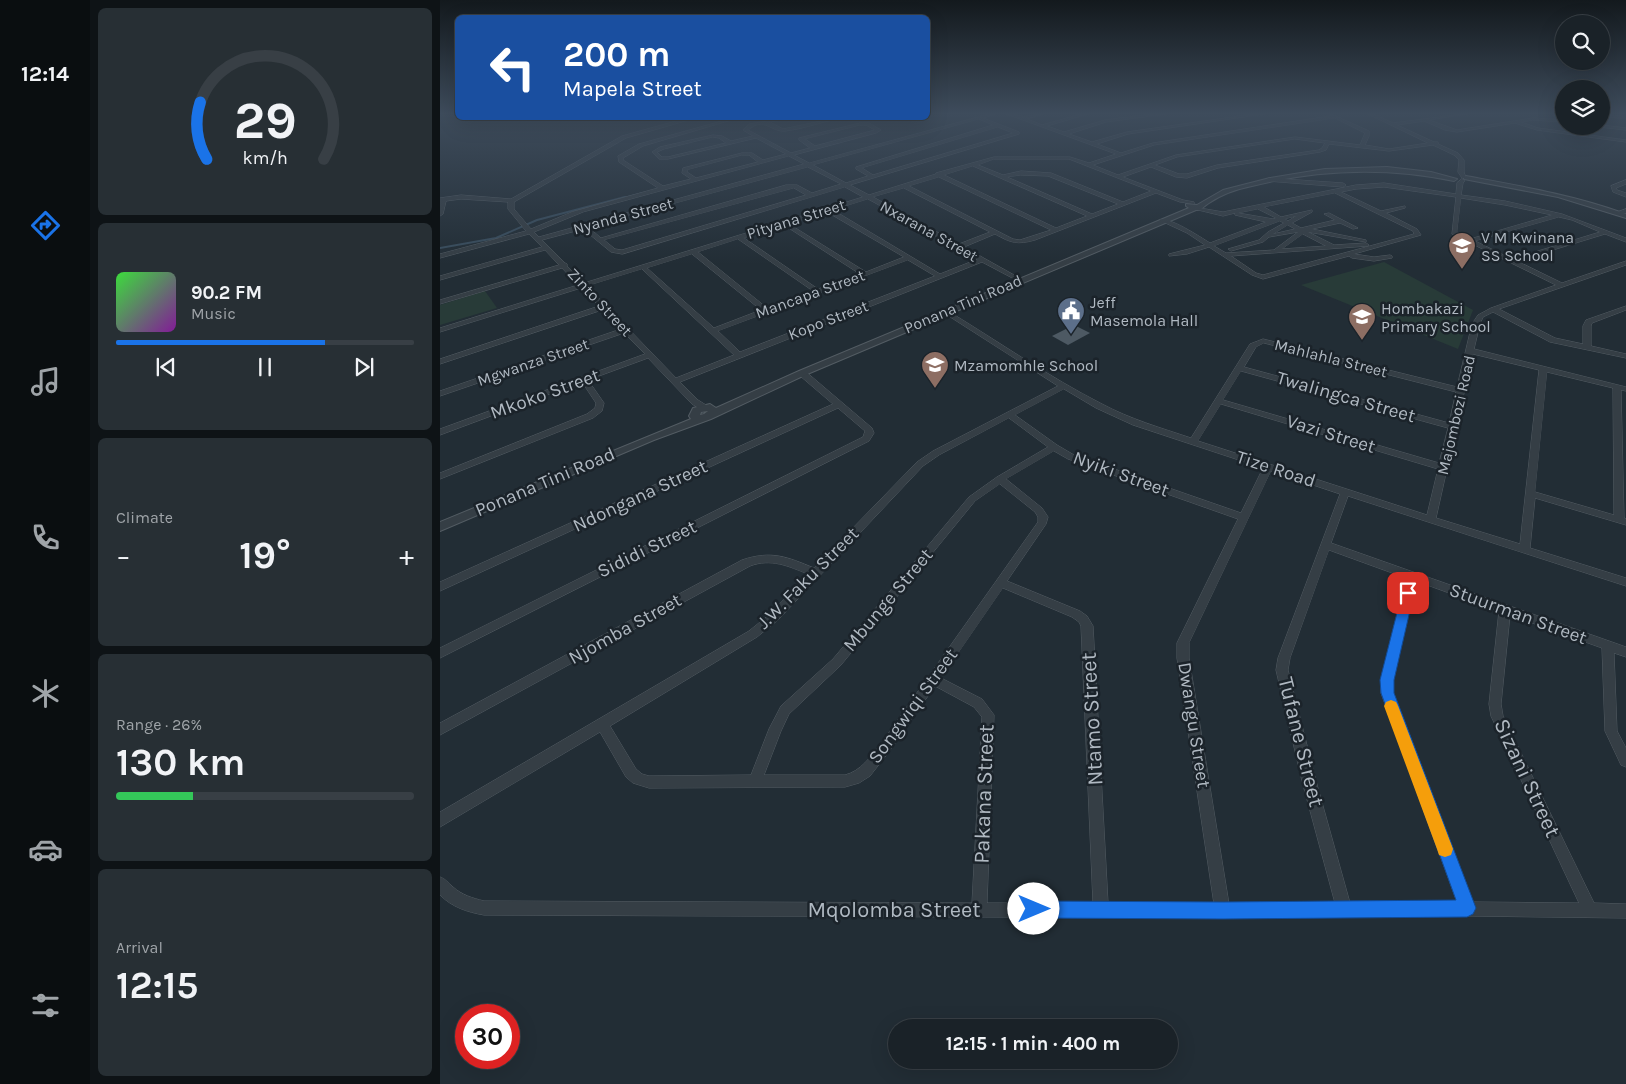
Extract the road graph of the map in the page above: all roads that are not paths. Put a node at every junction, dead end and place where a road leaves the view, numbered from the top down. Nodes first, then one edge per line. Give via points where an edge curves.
1 (577, 164) edge
2 (625, 164) edge
3 (705, 164) edge
4 (756, 164) edge
5 (805, 164) edge
6 (818, 164) edge
7 (865, 164) edge
8 (917, 164) edge
9 (972, 164) joint
10 (1085, 164) edge
11 (1093, 164) edge
12 (1155, 164) edge
13 (1239, 164) edge
14 (1460, 164) edge
15 (1089, 165) junction
16 (1151, 165) junction
17 (809, 166) junction
18 (938, 174) junction
19 (1120, 176) junction
20 (873, 177) junction
21 (1002, 177) junction
22 (1460, 178) junction
23 (696, 180) junction
24 (1269, 180) junction
25 (1626, 182) edge
26 (844, 185) junction
27 (1343, 185) dead end
28 (903, 186) junction
29 (662, 188) junction
30 (1156, 191) junction
31 (1336, 191) junction
32 (810, 195) junction
33 (1626, 195) edge
34 (1458, 196) junction
35 (866, 197) junction
36 (441, 200) edge
37 (512, 201) junction
38 (1124, 204) junction
39 (1194, 205) junction
40 (1259, 207) junction
41 (1403, 207) dead end
42 (827, 209) junction
43 (1310, 211) dead end
44 (1622, 212) edge
45 (1232, 213) junction
46 (1302, 213) dead end
47 (1380, 213) junction
48 (440, 214) edge
49 (1327, 214) dead end
50 (1092, 216) junction
51 (1562, 216) junction
52 (1626, 216) edge
53 (1166, 218) junction
54 (1280, 218) junction
55 (1272, 221) junction
56 (1340, 221) junction
57 (784, 223) junction
58 (1331, 223) junction
59 (1286, 224) junction
60 (584, 227) junction
61 (1354, 228) dead end
62 (1056, 230) junction
63 (1304, 230) junction
64 (530, 231) junction
65 (995, 232) junction
66 (1322, 232) junction
67 (1605, 232) junction
68 (1248, 234) dead end
69 (739, 237) junction
70 (1317, 238) junction
71 (539, 240) junction
72 (599, 240) junction
73 (1262, 240) junction
74 (1626, 240) edge
75 (1469, 241) junction
76 (1208, 245) junction
77 (1380, 245) junction
78 (958, 247) junction
79 (547, 248) junction
80 (1333, 248) junction
81 (1398, 248) dead end
82 (1309, 249) junction
83 (1275, 250) junction
84 (693, 251) junction
85 (1221, 253) junction
86 (1171, 255) dead end
87 (1347, 255) junction
88 (440, 256) edge
89 (1390, 257) dead end
90 (908, 258) junction
91 (982, 260) junction
92 (1511, 261) junction
93 (1626, 263) edge
94 (565, 265) junction
95 (643, 267) junction
96 (1291, 271) junction
97 (865, 274) junction
98 (939, 276) junction
99 (1284, 276) dead end
100 (440, 278) edge
101 (1020, 280) junction
102 (584, 285) junction
103 (1561, 285) junction
104 (818, 292) junction
105 (440, 302) edge
106 (604, 307) junction
107 (1626, 308) edge
108 (1493, 309) junction
109 (766, 311) junction
110 (946, 312) junction
111 (440, 330) edge
112 (626, 330) junction
113 (712, 331) junction
114 (1587, 348) junction
115 (1471, 351) junction
116 (649, 354) junction
117 (739, 355) junction
118 (1626, 357) edge
119 (440, 362) edge
120 (1240, 368) junction
121 (1543, 369) junction
122 (802, 373) junction
123 (584, 380) junction
124 (674, 381) junction
125 (1064, 386) junction
126 (1621, 388) edge
127 (1462, 391) junction
128 (440, 394) edge
129 (1219, 401) junction
130 (839, 404) junction
131 (702, 410) junction
132 (1008, 414) junction
133 (1453, 427) junction
134 (440, 432) edge
135 (1193, 442) junction
136 (1054, 447) junction
137 (1268, 467) junction
138 (1443, 467) junction
139 (440, 476) edge
140 (1000, 479) junction
141 (1345, 492) junction
142 (1531, 494) junction
143 (1243, 517) junction
144 (1431, 519) junction
145 (1622, 521) edge
146 (440, 526) edge
147 (1326, 545) junction
148 (1525, 549) junction
149 (815, 573) junction
150 (1412, 576) junction
151 (1626, 582) edge
152 (1001, 583) junction
153 (440, 587) edge
154 (1505, 609) junction
155 (1608, 646) junction
156 (1626, 652) edge
157 (440, 653) edge
158 (932, 679) junction
159 (601, 724) junction
160 (440, 729) edge
161 (1626, 761) edge
162 (755, 781) junction
163 (440, 820) edge
164 (440, 884) edge
165 (1467, 908) junction
166 (1101, 909) junction
167 (1344, 909) junction
168 (979, 910) junction
169 (1590, 910) junction
170 (1223, 911) junction
171 (1626, 911) edge

1 - 37 street
2 - 29 street
3 - 23 street via 684,169
4 - 23 street
5 - 17 street, Nxarana Street
6 - 17 street, Nyanda Street
7 - 20 street via 858,168
8 - 20 street
9 - 18 street, Pityana Street
9 - 21 street
10 - 15 street, Pityana Street
11 - 15 street
12 - 16 street
13 - 16 street via 1187,176 1178,176
14 - 22 street
15 - 19 street, Pityana Street
16 - 19 street
17 - 26 street, Nxarana Street
17 - 60 street, Nyanda Street
18 - 28 street, Pityana Street
18 - 62 street
19 - 30 street, Pityana Street
20 - 26 street
21 - 38 street via 1021,173 1049,174
21 - 50 street
22 - 24 street, Ponana Tini Road via 1378,168 1345,168
22 - 34 street
22 - 44 street, Ponana Tini Road via 1558,195
23 - 29 street
24 - 27 street
24 - 39 street, Ponana Tini Road
25 - 33 street via 1612,187
26 - 32 street
26 - 35 street, Nxarana Street
28 - 35 street, Pityana Street
28 - 65 street
29 - 64 street via 571,214
30 - 38 street
30 - 39 street, Pityana Street
31 - 34 street via 1384,185
31 - 40 street
31 - 47 street
32 - 72 street via 798,187 786,187
32 - 72 street via 622,252 612,251
34 - 51 street
34 - 75 street via 1453,231
35 - 42 street, Pityana Street
35 - 78 street, Nxarana Street
36 - 37 street via 461,197
36 - 48 street
37 - 64 street, Zinto Street via 511,209
38 - 50 street
39 - 45 street, Pityana Street via 1218,214
39 - 53 street, Ponana Tini Road
40 - 45 street
40 - 54 street
41 - 47 street
42 - 57 street, Pityana Street
42 - 90 street
43 - 59 street
44 - 52 street, Ponana Tini Road
45 - 55 street
46 - 54 street
47 - 77 street via 1419,233
49 - 56 street
50 - 62 street
51 - 67 street
51 - 75 street
53 - 76 street
53 - 101 street, Ponana Tini Road
54 - 55 street
54 - 59 street
55 - 59 street
55 - 76 street
56 - 58 street
56 - 61 street
57 - 69 street, Pityana Street
57 - 97 street
58 - 63 street
58 - 66 street
59 - 63 street
59 - 73 street
60 - 71 street, Nyanda Street
60 - 72 street
62 - 65 street via 1020,242
63 - 66 street
63 - 70 street
63 - 73 street
63 - 83 street
64 - 71 street, Zinto Street
64 - 88 street
65 - 78 street
66 - 70 street
66 - 77 street
67 - 74 street
67 - 92 street
68 - 73 street
69 - 84 street, Pityana Street
69 - 104 street
70 - 80 street
70 - 82 street
71 - 79 street, Zinto Street
73 - 83 street
73 - 85 street
75 - 92 street
76 - 85 street
76 - 86 street
77 - 80 street
77 - 81 street
77 - 87 street
78 - 91 street, Nxarana Street
79 - 94 street, Zinto Street
79 - 100 street
80 - 82 street
80 - 87 street
82 - 83 street
82 - 96 street
83 - 85 street
84 - 95 street, Pityana Street
84 - 109 street
85 - 96 street via 1261,277
87 - 89 street via 1374,259
87 - 96 street
90 - 97 street, Mancapa Street
90 - 98 street
91 - 98 street, Kopo Street
91 - 101 street, Nxarana Street
92 - 103 street
93 - 103 street, Majombozi Road
94 - 102 street, Zinto Street
94 - 105 street
95 - 102 street, Pityana Street
95 - 113 street
96 - 99 street
97 - 104 street, Mancapa Street
98 - 117 street, Kopo Street
101 - 110 street, Ponana Tini Road
102 - 106 street, Zinto Street
102 - 111 street, Pityana Street
103 - 108 street, Majombozi Road
104 - 109 street, Mancapa Street
106 - 112 street, Zinto Street
106 - 119 street
107 - 114 street via 1589,322
108 - 114 street via 1548,338
108 - 115 street, Majombozi Road via 1478,319
109 - 113 street, Mancapa Street
110 - 122 street, Ponana Tini Road
110 - 125 street, Tize Road
112 - 116 street, Zinto Street
112 - 128 street, Mgwanza Street
113 - 117 street
114 - 118 street
115 - 121 street
115 - 127 street, Majombozi Road
116 - 123 street, Mkoko Street
116 - 124 street, Zinto Street
117 - 124 street, Kopo Street
120 - 127 street, Mahlahla Street via 1254,344 1271,341
120 - 129 street, Mahlahla Street
120 - 133 street, Twalingca Street
121 - 126 street
121 - 142 street
122 - 130 street
122 - 131 street, Ponana Tini Road
123 - 134 street, Mkoko Street
123 - 139 street via 600,403 599,409 590,416
124 - 131 street, Zinto Street
125 - 132 street, J.W. Faku Street
125 - 135 street, Tize Road via 1116,414
126 - 145 street
127 - 133 street, Majombozi Road
129 - 135 street, Mahlahla Street
129 - 138 street, Vazi Street
130 - 153 street, Ndongana Street
130 - 157 street, Sididi Street via 870,430 869,436 855,447
131 - 146 street, Ponana Tini Road via 650,438
132 - 136 street, Nyiki Street
132 - 149 street, J.W. Faku Street via 920,464
133 - 138 street, Majombozi Road
135 - 137 street, Tize Road
136 - 140 street, Mbunge Street
136 - 143 street, Nyiki Street via 1078,460
137 - 141 street, Tize Road
137 - 143 street, Dwangu Street
138 - 144 street, Majombozi Road
140 - 152 street, Songwiqi Street via 1034,505 1043,518
140 - 162 street, Mbunge Street via 972,500 838,662 785,710
141 - 144 street, Tize Road
141 - 147 street, Tufane Street
142 - 145 street
142 - 148 street
143 - 170 street, Dwangu Street via 1183,644
144 - 148 street, Tize Road
147 - 150 street, Stuurman Street
147 - 167 street, Tufane Street via 1282,670
148 - 151 street, Tize Road
149 - 159 street, J.W. Faku Street via 774,617 753,634
149 - 160 street, Njomba Street via 772,557 746,563
150 - 154 street, Stuurman Street
150 - 165 street via 1387,680 1387,693
152 - 158 street, Songwiqi Street
152 - 166 street, Ntamo Street via 1076,614 1087,626
154 - 155 street, Stuurman Street
154 - 169 street, Sizani Street via 1495,704 1497,716
155 - 156 street, Stuurman Street
155 - 161 street via 1611,731
158 - 162 street, Songwiqi Street via 884,749 859,776 845,781
158 - 168 street, Pakana Street via 978,703 988,715
159 - 162 street, Songwiqi Street via 625,766 638,779 649,782
159 - 163 street, J.W. Faku Street
164 - 168 street, Mqolomba Street via 461,902 484,908
165 - 167 street, Mqolomba Street
165 - 169 street, Mqolomba Street
166 - 168 street, Mqolomba Street
166 - 170 street, Mqolomba Street
167 - 170 street, Mqolomba Street
169 - 171 street, Mqolomba Street

